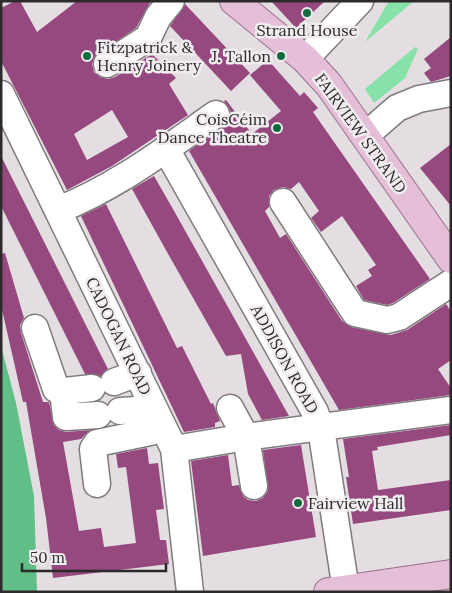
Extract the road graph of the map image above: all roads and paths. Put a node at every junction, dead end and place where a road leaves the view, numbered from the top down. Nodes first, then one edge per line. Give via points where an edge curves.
1 (171, 1) edge
2 (234, 1) edge
3 (360, 1) edge
4 (305, 59) junction
5 (107, 64) dead end
6 (451, 93) edge
7 (1, 94) edge
8 (216, 114) dead end
9 (366, 135) junction
10 (166, 149) junction
11 (283, 202) dead end
12 (58, 210) junction
13 (451, 259) edge
14 (451, 283) edge
15 (35, 328) dead end
16 (114, 381) junction
17 (64, 398) dead end
18 (230, 408) dead end
19 (451, 410) edge
20 (157, 414) junction
21 (321, 428) junction
22 (246, 437) junction
23 (174, 449) junction
24 (97, 484) dead end
25 (254, 486) dead end
26 (451, 574) edge
27 (337, 591) edge
28 (190, 592) edge

1 - 5 street via 158,17 148,38
2 - 4 main road, FAIRVIEW STRAND
3 - 4 street
4 - 9 main road, FAIRVIEW STRAND
6 - 9 street via 419,99 397,108
7 - 12 street, CADOGAN ROAD
8 - 10 street
9 - 13 main road, FAIRVIEW STRAND
10 - 12 street via 79,202
10 - 21 street, ADDISON ROAD via 312,406
11 - 14 street via 355,313 387,320 399,317
12 - 16 street, CADOGAN ROAD
15 - 16 street via 56,389 65,391
16 - 20 street, CADOGAN ROAD
17 - 20 street via 66,417 136,410
18 - 22 street
19 - 21 street
20 - 23 street, CADOGAN ROAD
20 - 24 street via 150,432 97,442 93,449
21 - 22 street
21 - 27 street, ADDISON ROAD
22 - 23 street
22 - 25 street
23 - 28 street, CADOGAN ROAD
26 - 27 main road

